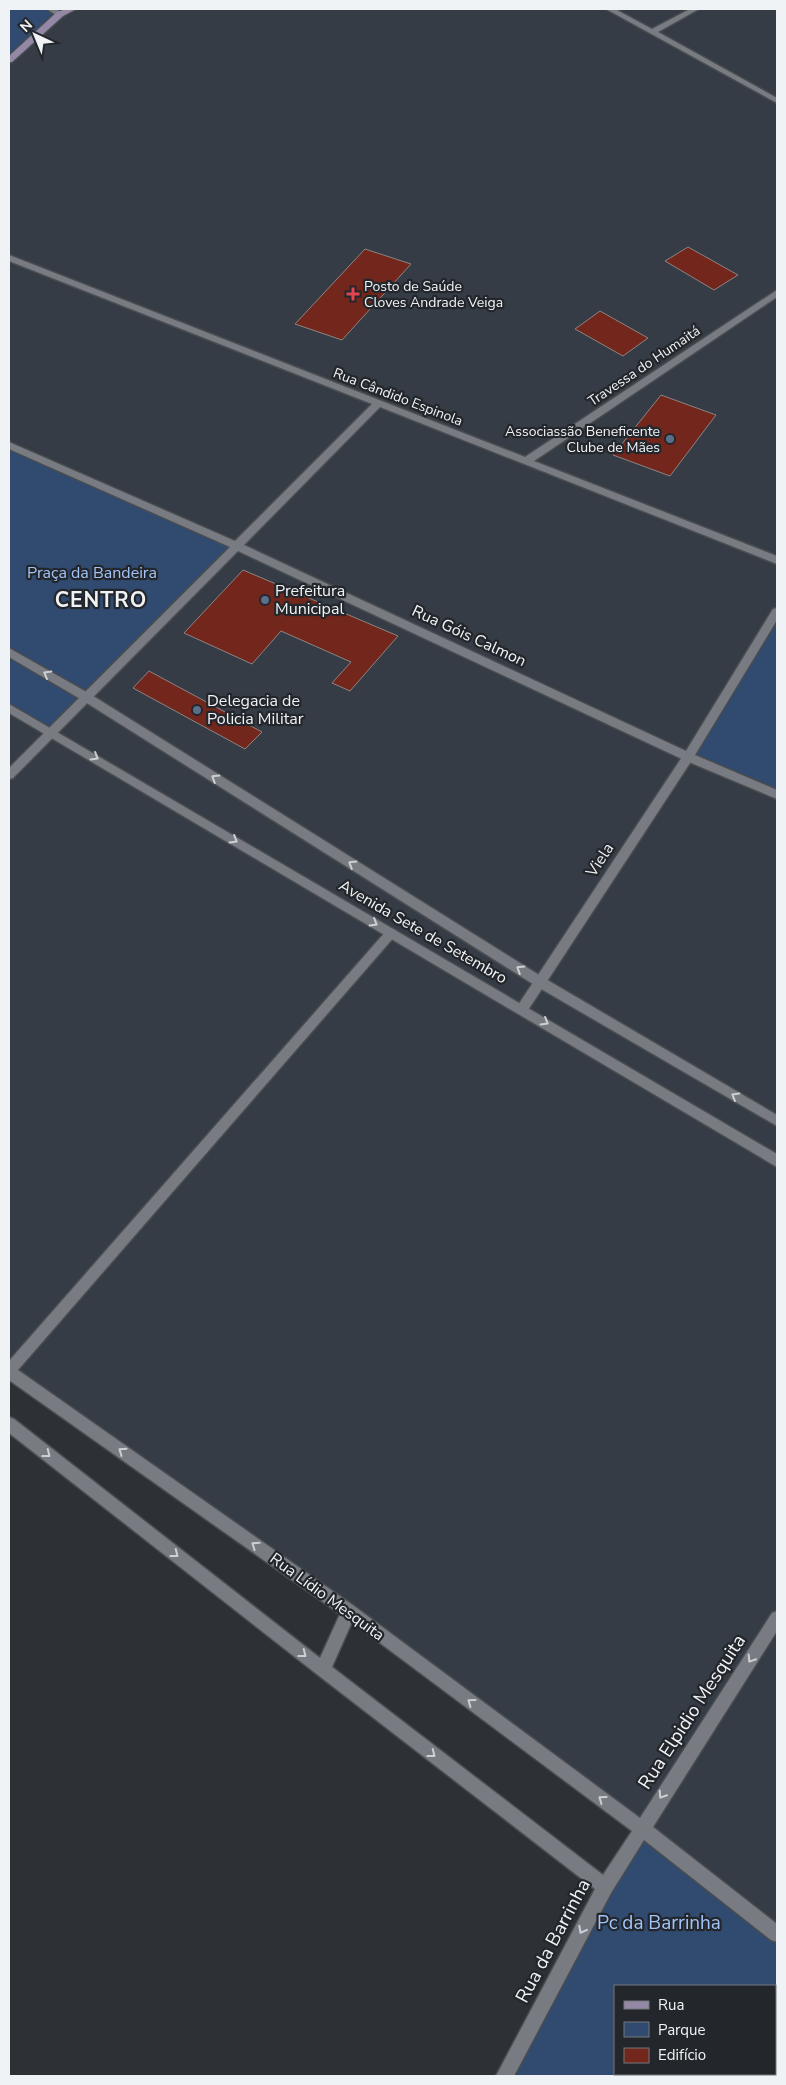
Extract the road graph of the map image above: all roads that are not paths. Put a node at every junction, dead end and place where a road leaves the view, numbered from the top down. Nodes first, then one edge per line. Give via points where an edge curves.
1 (51, 9) edge
2 (72, 9) edge
3 (610, 9) edge
4 (695, 9) edge
5 (60, 14) junction
6 (653, 32) junction
7 (9, 60) edge
8 (777, 101) edge
9 (9, 258) edge
10 (777, 292) edge
11 (378, 404) junction
12 (9, 445) edge
13 (526, 461) junction
14 (237, 546) junction
15 (777, 560) edge
16 (777, 612) edge
17 (9, 652) edge
18 (86, 697) junction
19 (9, 708) edge
20 (53, 732) junction
21 (688, 756) junction
22 (9, 775) edge
23 (777, 795) edge
24 (391, 933) junction
25 (540, 982) junction
26 (522, 1009) junction
27 (777, 1121) edge
28 (777, 1161) edge
29 (9, 1371) edge
30 (9, 1424) edge
31 (349, 1612) junction
32 (777, 1618) edge
33 (323, 1670) junction
34 (641, 1828) junction
35 (605, 1887) junction
36 (777, 1934) edge
37 (505, 2076) edge

1 - 5 street
2 - 5 main road
3 - 6 street
4 - 6 street
5 - 7 main road
6 - 8 street
9 - 11 street, Rua Cândido Espinola
10 - 13 street, Travessa do Humaitá
11 - 13 street, Rua Cândido Espinola
11 - 14 street
12 - 14 street
13 - 15 street, Rua Cândido Espinola
14 - 18 street
14 - 21 street, Rua Góis Calmon
16 - 21 street, Viela
18 -> 17 street
18 - 20 street
25 -> 18 street, Avenida Sete de Setembro
19 - 20 street
20 - 22 street
20 -> 24 street, Avenida Sete de Setembro
21 - 23 street, Rua Góis Calmon
21 - 25 street, Viela
24 - 26 street, Avenida Sete de Setembro
24 - 29 street
25 - 26 street, Viela
27 -> 25 street, Avenida Sete de Setembro
26 -> 28 street, Avenida Sete de Setembro
31 -> 29 street, Rua Lídio Mesquita
30 -> 33 street
31 - 33 street
34 -> 31 street, Rua Lídio Mesquita
32 -> 34 street, Rua Elpidio Mesquita
33 -> 35 street
34 - 35 street, Rua da Barrinha
34 - 36 street, Rua Lídio Mesquita
35 -> 37 street, Rua da Barrinha

